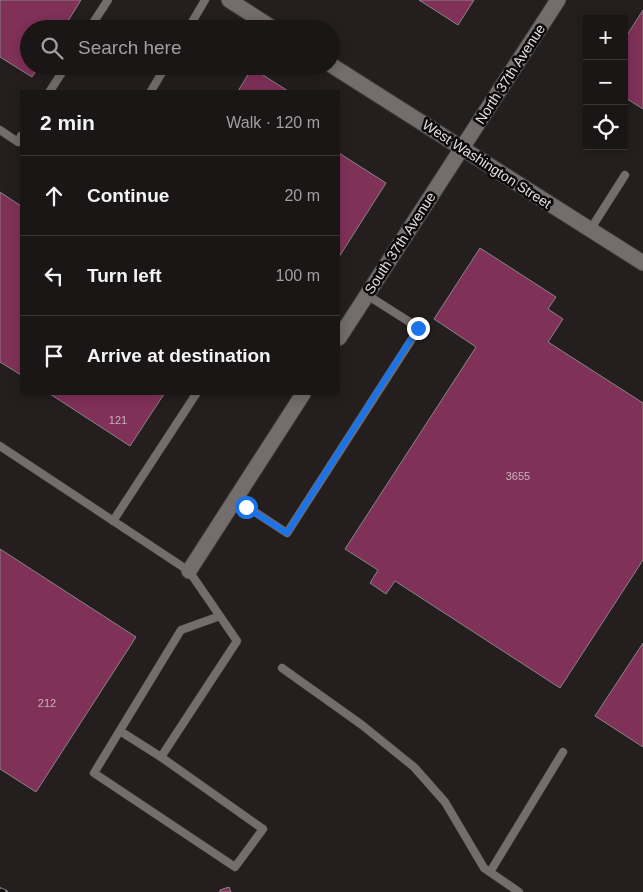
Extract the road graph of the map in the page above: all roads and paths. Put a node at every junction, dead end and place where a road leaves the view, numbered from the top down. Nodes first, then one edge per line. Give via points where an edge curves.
1 (108, 0) edge
2 (205, 0) edge
3 (230, 0) edge
4 (558, 0) edge
5 (95, 20) edge
6 (193, 20) edge
7 (260, 20) edge
8 (340, 71) edge
9 (60, 75) edge
10 (161, 75) edge
11 (51, 90) edge
12 (152, 90) edge
13 (0, 130) edge
14 (20, 138) edge
15 (462, 148) junction
16 (625, 175) dead end
17 (590, 230) junction
18 (643, 263) edge
19 (367, 295) junction
20 (340, 336) edge
21 (195, 395) edge
22 (302, 395) edge
23 (0, 446) edge
24 (235, 499) junction
25 (113, 521) junction
26 (189, 571) junction
27 (220, 616) junction
28 (282, 668) dead end
29 (120, 731) junction
30 (563, 752) dead end
31 (161, 757) junction
32 (490, 872) junction
33 (519, 892) edge

1 - 5 lane
2 - 6 lane
3 - 7 street
4 - 15 street, North 37th Avenue
8 - 15 street, West Washington Street
9 - 11 lane
10 - 12 lane
13 - 14 lane via 18,142
15 - 17 street, West Washington Street
15 - 19 street, South 37th Avenue
16 - 17 lane
17 - 18 street, West Washington Street
19 - 20 street, South 37th Avenue
19 - 24 lane via 418,328 287,533
21 - 25 lane
22 - 24 street
23 - 25 lane
24 - 26 street
25 - 26 lane
26 - 27 lane
27 - 29 lane via 181,630
27 - 31 lane via 237,641
28 - 32 lane via 414,767 444,802 484,868
29 - 31 lane
29 - 31 lane via 94,773 235,868 263,829
30 - 32 lane
32 - 33 lane

